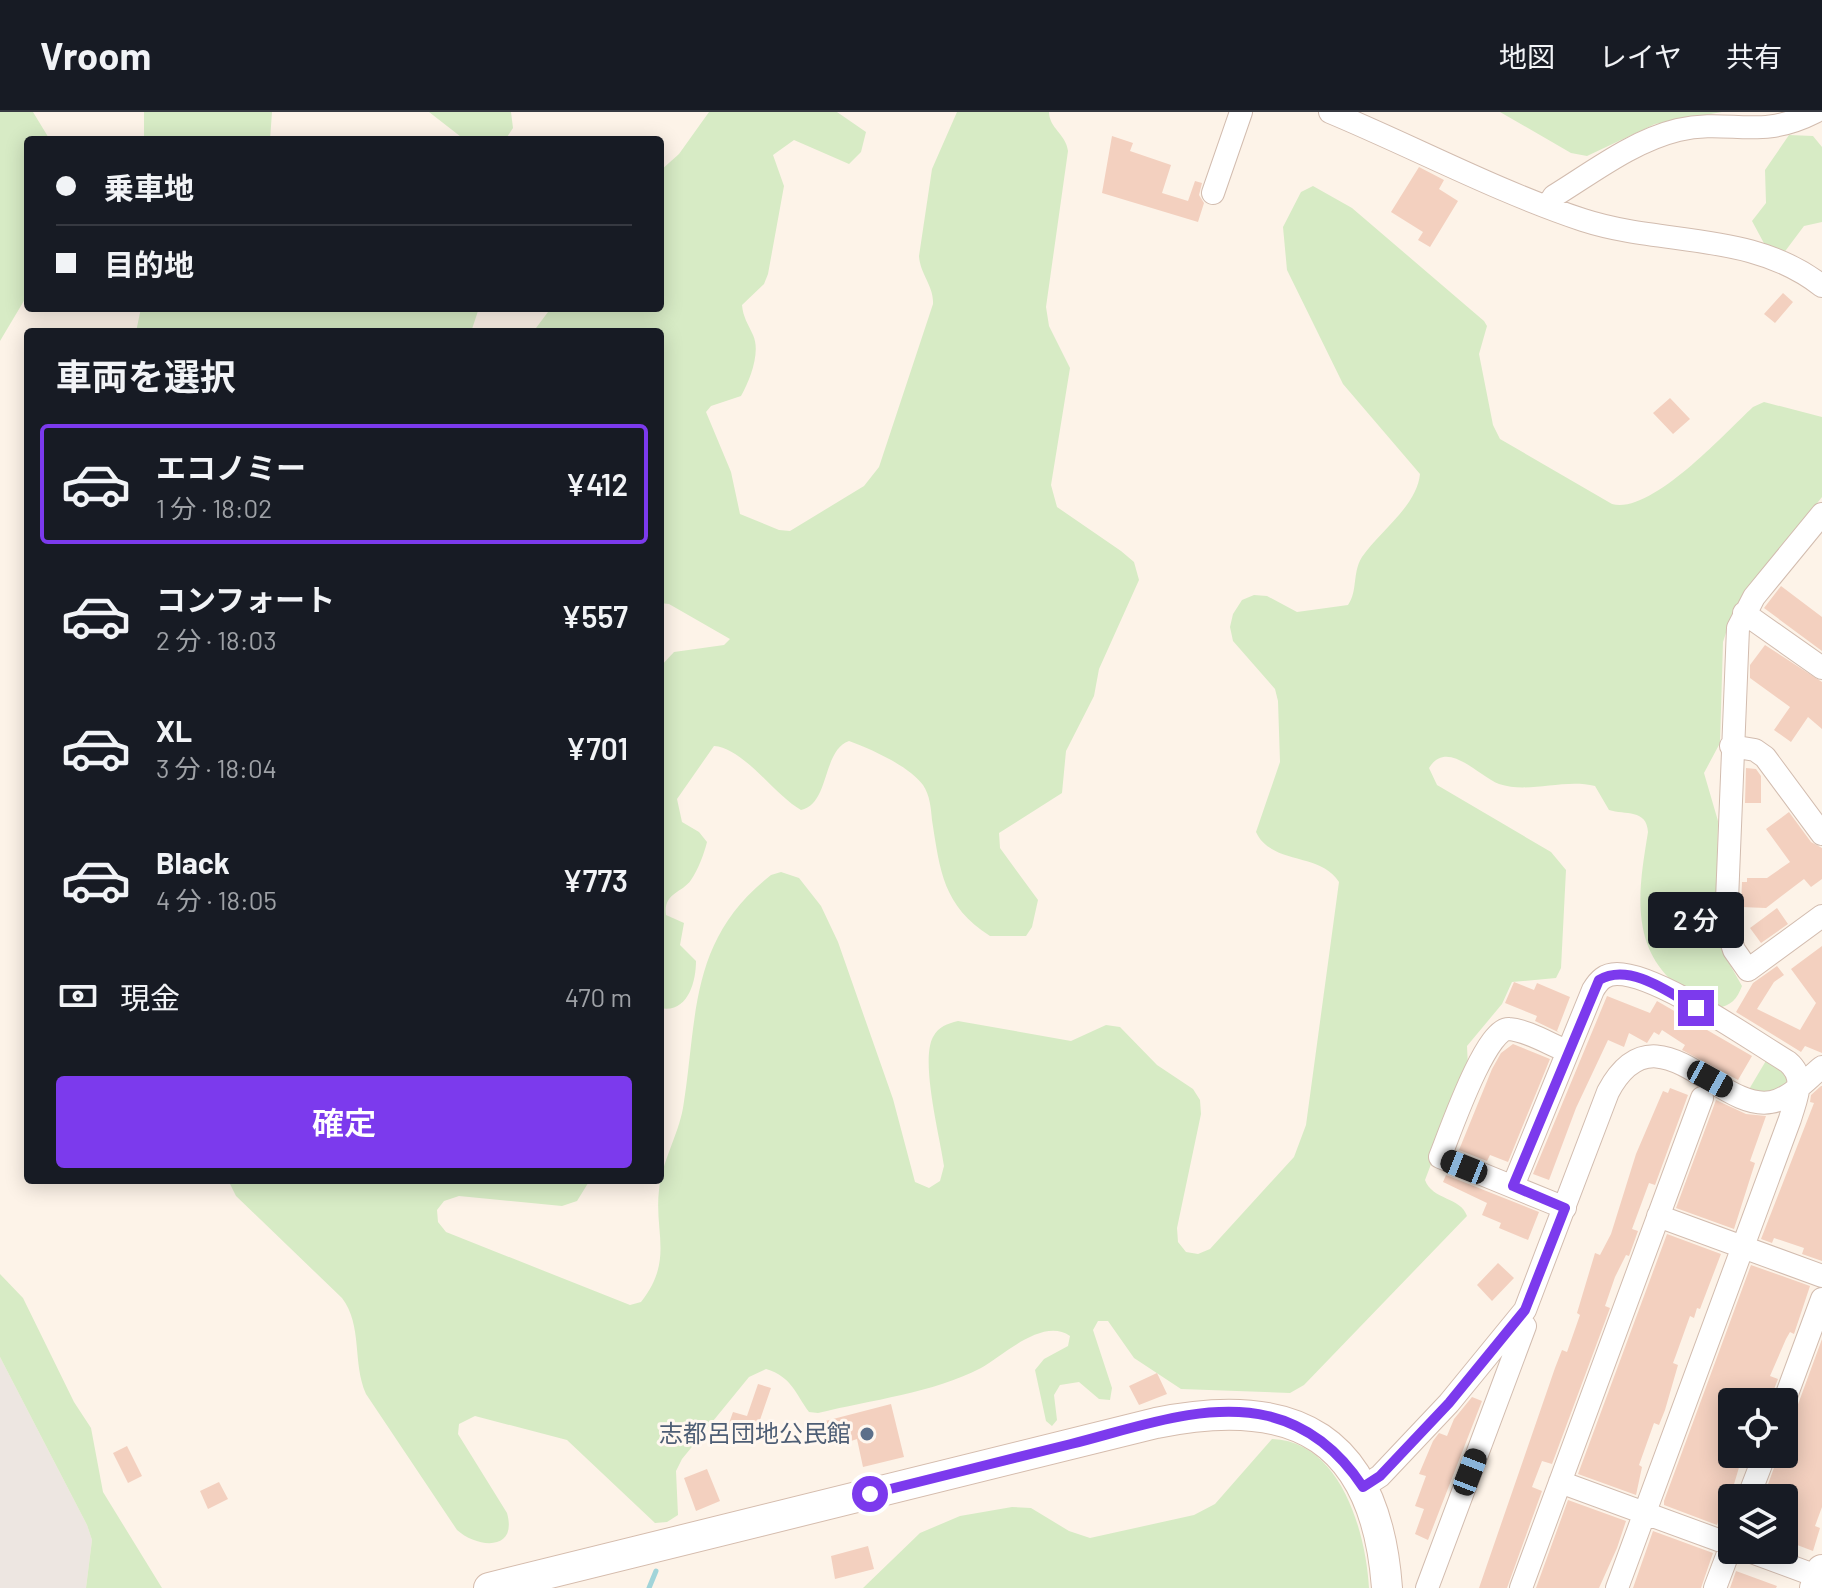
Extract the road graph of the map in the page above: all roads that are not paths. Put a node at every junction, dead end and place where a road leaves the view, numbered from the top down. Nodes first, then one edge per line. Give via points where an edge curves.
1 (1241, 112) edge
2 (1330, 112) edge
3 (1815, 112) edge
4 (1213, 193) dead end
5 (1547, 207) junction
6 (1822, 286) edge
7 (1822, 514) edge
8 (1744, 613) junction
9 (1822, 668) edge
10 (1731, 746) junction
11 (1822, 834) edge
12 (1822, 916) edge
13 (1567, 1051) junction
14 (1822, 1067) edge
15 (1800, 1085) junction
16 (1702, 1098) dead end
17 (1513, 1186) junction
18 (1565, 1208) junction
19 (1658, 1216) junction
20 (1742, 1247) junction
21 (1822, 1276) edge
22 (1822, 1299) edge
23 (1517, 1321) junction
24 (1789, 1388) edge
25 (1560, 1482) junction
26 (1363, 1487) junction
27 (1645, 1513) junction
28 (1718, 1539) edge
29 (1724, 1564) edge
30 (1783, 1564) edge
31 (1820, 1578) edge
32 (489, 1588) edge
33 (1387, 1588) edge
34 (1427, 1588) edge
35 (1521, 1588) edge
36 (1617, 1588) edge
37 (1715, 1588) edge

1 - 4 street
2 - 5 street
3 - 5 street via 1763,129 1701,127 1659,135 1554,196
5 - 6 street via 1626,231 1743,247 1782,261
7 - 8 street
8 - 9 street
8 - 10 street via 1734,644
10 - 11 street via 1765,757
10 - 12 street via 1726,911 1734,950 1748,970
13 - 15 street via 1599,980 1619,974 1659,987 1788,1062
13 - 17 street
13 - 17 street via 1506,1028 1479,1062 1440,1157
14 - 15 street
15 - 18 street via 1772,1102 1758,1103 1680,1062 1637,1061 1608,1092
15 - 20 street
16 - 19 street
17 - 18 street
18 - 23 street via 1534,1292
19 - 20 street
19 - 25 street
20 - 21 street
20 - 27 street
22 - 24 street
23 - 26 street via 1449,1403 1380,1476
23 - 34 street via 1525,1326
25 - 27 street
25 - 35 street
26 - 32 street via 1335,1451 1292,1424 1242,1413 1213,1414 1141,1427
26 - 33 street via 1375,1514
27 - 28 street
27 - 36 street
29 - 37 street
30 - 31 street

